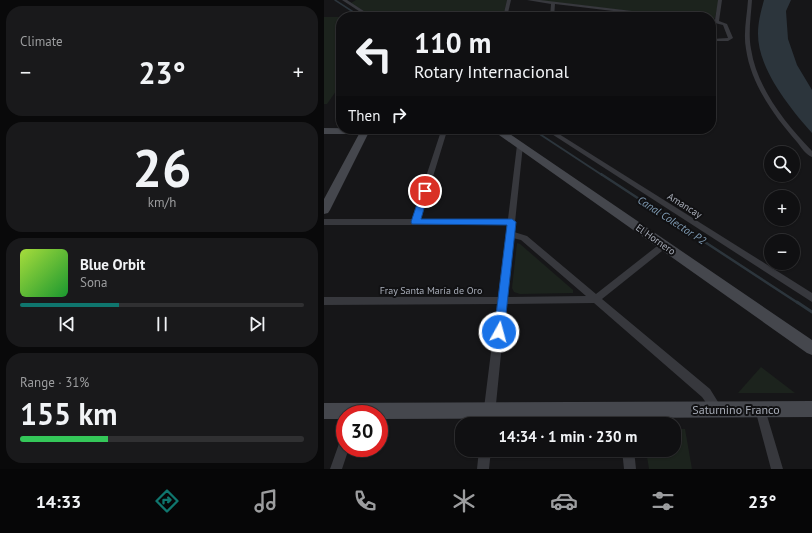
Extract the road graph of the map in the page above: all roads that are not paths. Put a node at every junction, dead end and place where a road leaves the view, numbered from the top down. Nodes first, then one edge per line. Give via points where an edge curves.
1 (354, 0) edge
2 (508, 0) edge
3 (529, 0) edge
4 (720, 0) edge
5 (750, 0) edge
6 (345, 1) edge
7 (553, 3) junction
8 (607, 9) junction
9 (363, 12) edge
10 (506, 12) edge
11 (552, 12) edge
12 (607, 12) edge
13 (632, 12) edge
14 (717, 22) joint
15 (716, 40) edge
16 (324, 131) edge
17 (336, 131) edge
18 (363, 134) edge
19 (443, 134) edge
20 (501, 134) edge
21 (555, 134) edge
22 (520, 145) junction
23 (812, 155) edge
24 (324, 210) edge
25 (324, 222) edge
26 (415, 222) junction
27 (512, 222) junction
28 (510, 234) junction
29 (664, 245) junction
30 (812, 298) edge
31 (595, 299) junction
32 (324, 301) edge
33 (503, 301) junction
34 (812, 348) edge
35 (812, 409) edge
36 (718, 410) junction
37 (760, 410) junction
38 (324, 411) edge
39 (336, 412) edge
40 (388, 414) edge
41 (489, 417) edge
42 (625, 417) edge
43 (340, 457) edge
44 (484, 457) edge
45 (629, 457) edge
46 (336, 469) edge
47 (483, 469) edge
48 (630, 469) edge
49 (777, 469) edge

1 - 6 street
2 - 10 street
3 - 7 street
4 - 14 street
5 - 23 street via 748,43 752,64 777,113
6 - 9 street
7 - 8 street
7 - 11 street
8 - 12 street
8 - 13 street
14 - 15 street via 727,26 730,39
16 - 17 street
18 - 24 street
19 - 26 street
20 - 22 street, El Hornero
21 - 30 street, Amancay
22 - 27 street
22 - 29 street, El Hornero
25 - 26 street
26 - 27 street
27 - 28 street
28 - 31 street via 524,238
28 - 33 street
29 - 31 street
29 - 34 street, El Hornero
31 - 33 street, Fray Santa María de Oro
31 - 36 street via 706,393
32 - 33 street, Fray Santa María de Oro
33 - 41 street
35 - 37 street, Saturnino Franco
36 - 37 street, Saturnino Franco
36 - 42 street, Saturnino Franco
37 - 49 street
38 - 39 street, Saturnino Franco
40 - 41 street, Saturnino Franco
43 - 46 street
44 - 47 street
45 - 48 street

